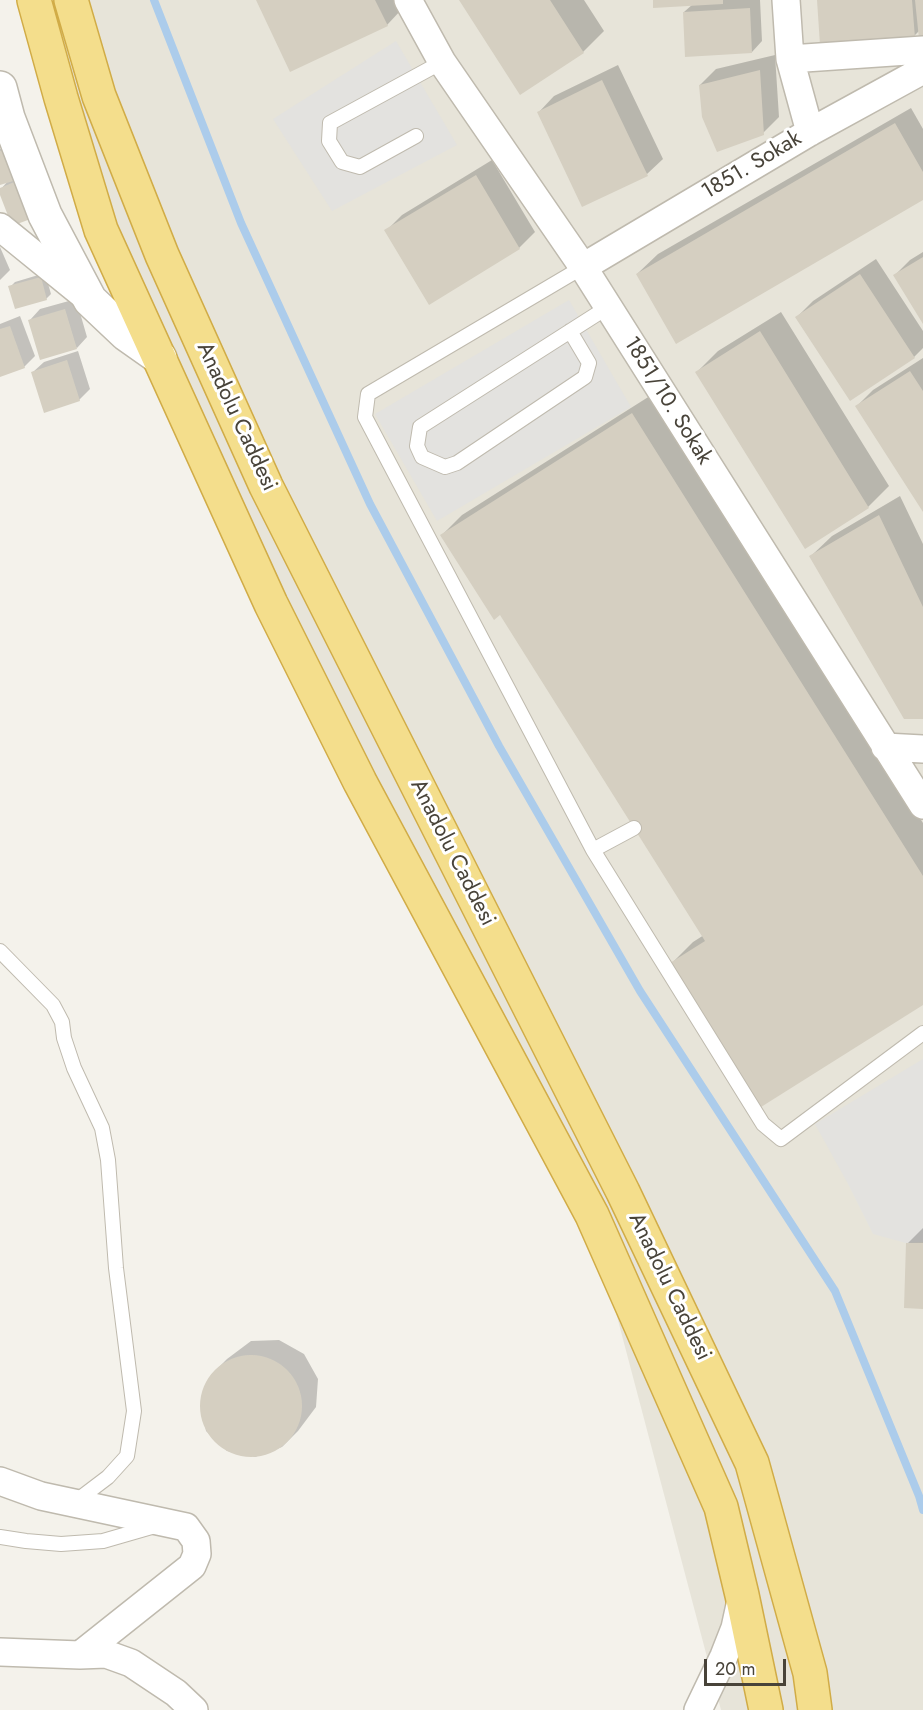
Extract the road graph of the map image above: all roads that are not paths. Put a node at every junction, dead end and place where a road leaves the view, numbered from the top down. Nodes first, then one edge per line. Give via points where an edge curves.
1 (34, 0) edge
2 (70, 0) edge
3 (408, 0) edge
4 (786, 0) edge
5 (923, 50) edge
6 (790, 59) junction
7 (442, 62) junction
8 (923, 70) edge
9 (0, 88) edge
10 (810, 132) junction
11 (416, 136) dead end
12 (0, 227) edge
13 (583, 267) junction
14 (90, 300) junction
15 (608, 307) junction
16 (570, 331) junction
17 (160, 358) junction
18 (885, 747) junction
19 (923, 749) edge
20 (923, 805) edge
21 (634, 828) dead end
22 (593, 850) junction
23 (0, 951) edge
24 (923, 1033) edge
25 (0, 1481) edge
26 (73, 1503) junction
27 (165, 1523) junction
28 (0, 1537) edge
29 (742, 1595) junction
30 (0, 1652) edge
31 (80, 1655) junction
32 (194, 1710) edge
33 (698, 1710) edge
34 (766, 1710) edge
35 (815, 1710) edge

1 - 17 highway, Anadolu Caddesi via 101,230
2 - 35 highway, Anadolu Caddesi via 99,96 162,255 266,486 623,1192 752,1463 810,1673
3 - 7 street, 1851/10. Sokak
4 - 6 street
5 - 6 street
6 - 10 street
7 - 11 lane via 330,123 329,141 342,162 360,167
7 - 13 street, 1851/10. Sokak
8 - 10 street, 1851. Sokak
9 - 14 street via 45,215
10 - 13 street, 1851. Sokak
12 - 14 street
13 - 15 street, 1851/10. Sokak
13 - 22 lane via 368,394 365,417
14 - 17 street via 126,334
15 - 16 lane
15 - 18 street, 1851/10. Sokak
16 - 16 lane via 420,427 417,446 422,457 445,467 457,463 585,377 589,363
17 - 29 highway, Anadolu Caddesi via 271,604 360,782 592,1215 720,1507
18 - 19 street
18 - 20 street, 1851/10. Sokak
21 - 22 lane
22 - 24 lane via 763,1124 781,1138
23 - 26 lane via 53,1005 62,1022 74,1068 102,1128 108,1160 116,1268 134,1411 127,1456 108,1477
25 - 26 street
26 - 27 street
27 - 28 lane via 102,1540 61,1544
27 - 31 street via 186,1527 196,1541 197,1554 192,1566
29 - 33 street via 735,1628
29 - 34 highway, Anadolu Caddesi
30 - 31 street
31 - 32 street via 106,1654 131,1663

